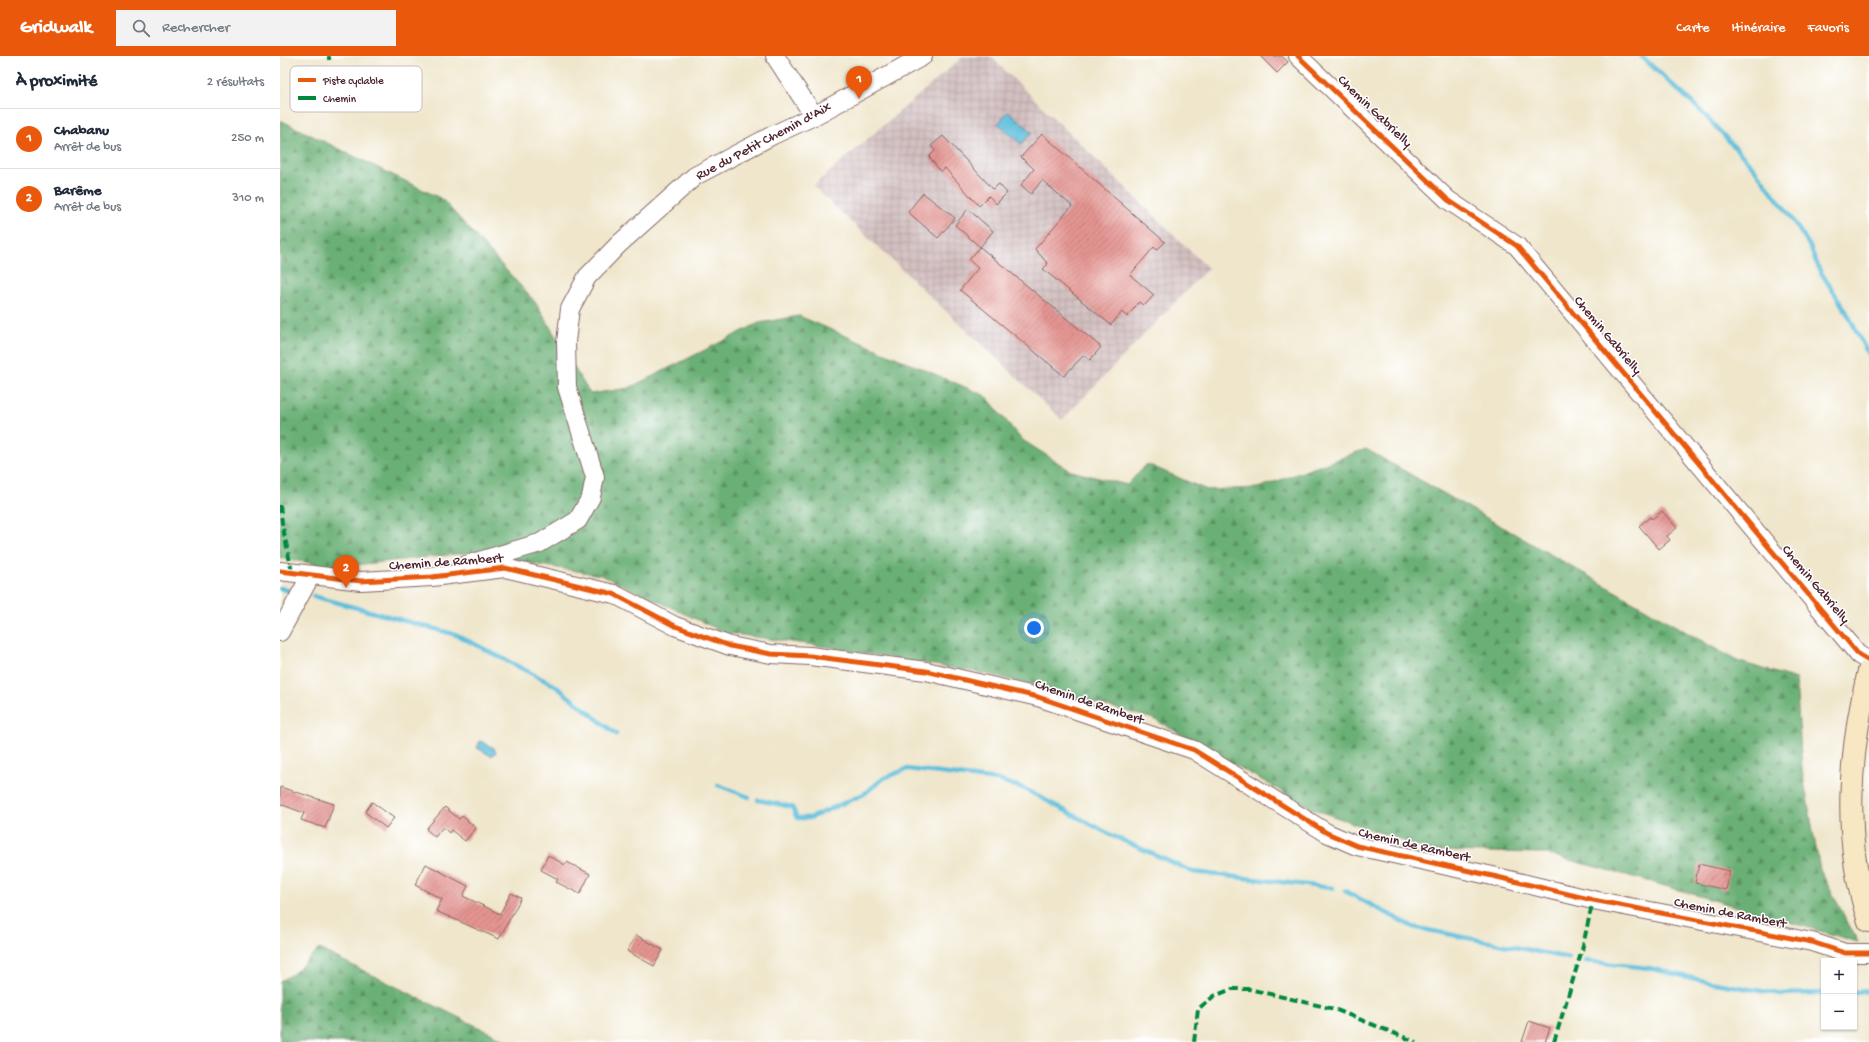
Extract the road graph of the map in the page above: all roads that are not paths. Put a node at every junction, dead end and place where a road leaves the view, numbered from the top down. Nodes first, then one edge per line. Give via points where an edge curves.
1 (775, 56) edge
2 (923, 56) edge
3 (1298, 56) edge
4 (814, 116) junction
5 (280, 571) edge
6 (312, 575) junction
7 (432, 577) junction
8 (280, 632) edge
9 (1869, 661) edge
10 (1869, 672) edge
11 (1869, 921) edge
12 (1869, 953) edge

1 - 4 street
2 - 4 street, Rue du Petit Chemin d'Aix
3 - 9 street, Chemin Gabrielly via 1448,200 1517,246 1859,655
4 - 7 street, Rue du Petit Chemin d'Aix via 695,176 618,244 586,277 570,310 566,342 567,387 595,477 591,497 578,520 540,543
5 - 6 street, Chemin de Rambert
6 - 7 street, Chemin de Rambert via 361,581
6 - 8 street
7 - 12 street, Chemin de Rambert via 505,568 614,594 676,626 730,646 771,654 810,656 926,671 1038,697 1194,750 1327,833 1357,846 1497,876 1592,900 1812,942 1845,953
10 - 11 main road via 1860,706 1854,757 1852,821 1857,873

